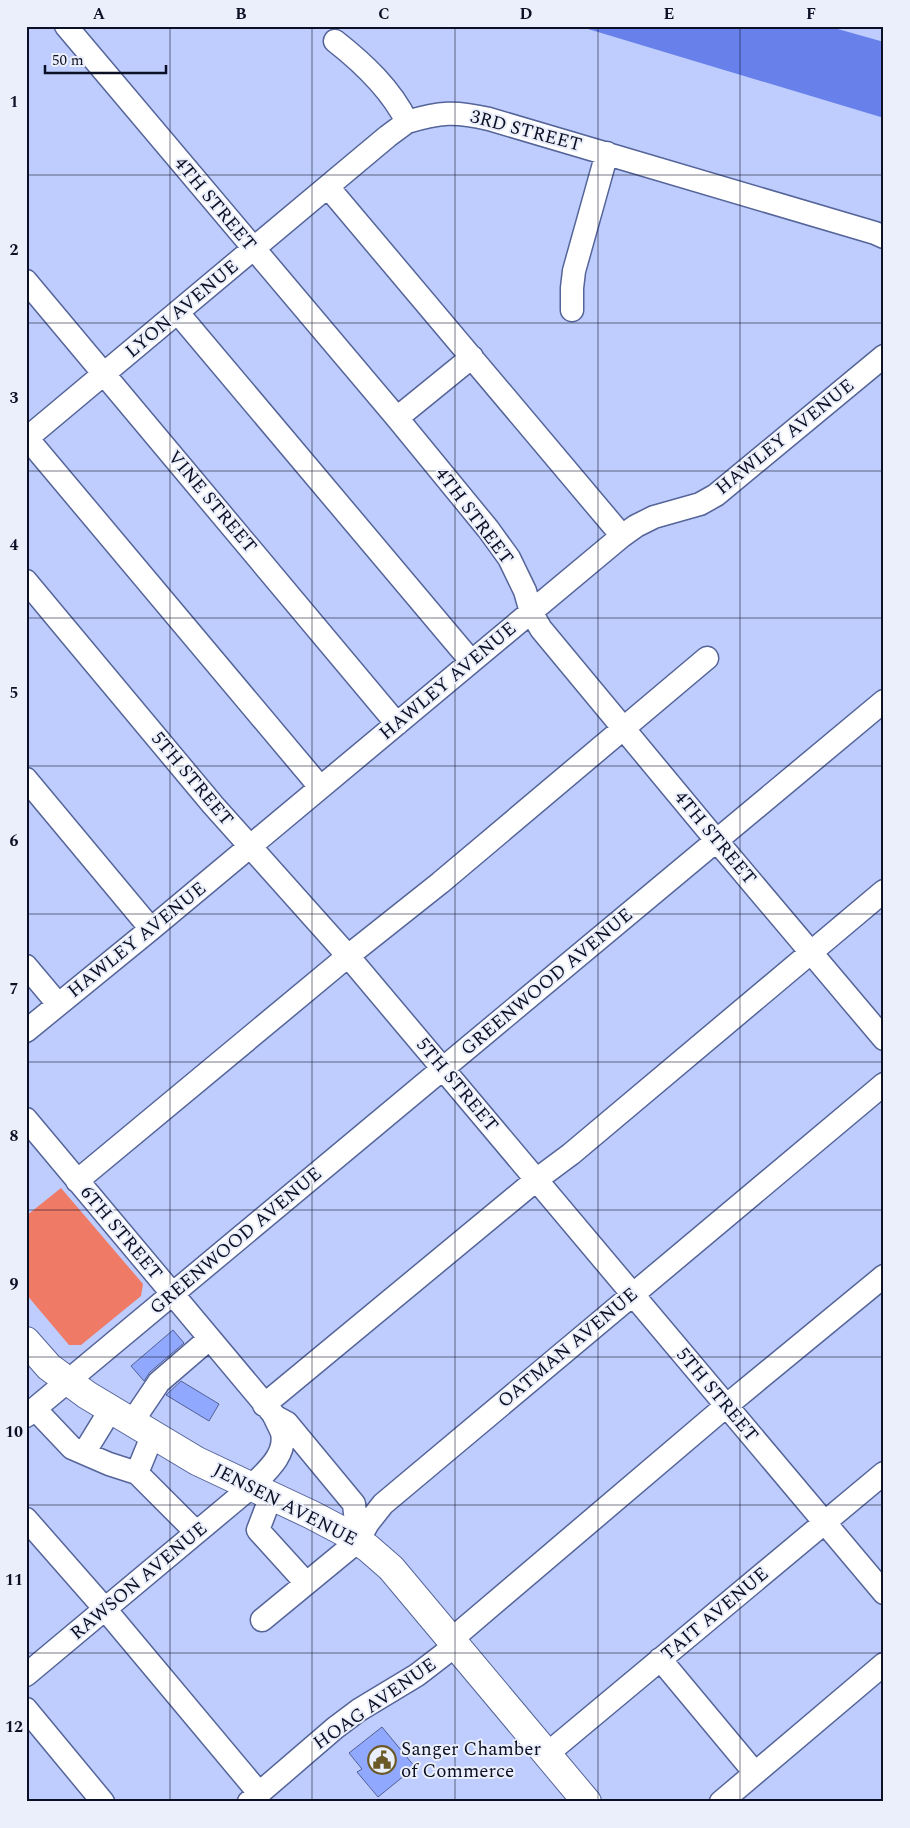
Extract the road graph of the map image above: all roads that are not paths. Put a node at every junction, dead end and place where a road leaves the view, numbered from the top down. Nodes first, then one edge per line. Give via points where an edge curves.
1 (66, 26) edge
2 (334, 41) dead end
3 (407, 122) junction
4 (606, 153) junction
5 (328, 187) junction
6 (884, 238) edge
7 (253, 249) junction
8 (26, 281) edge
9 (572, 310) dead end
10 (178, 313) junction
11 (884, 356) edge
12 (472, 357) junction
13 (104, 374) junction
14 (397, 418) junction
15 (27, 438) edge
16 (622, 536) junction
17 (26, 581) edge
18 (531, 612) junction
19 (707, 658) dead end
20 (471, 661) junction
21 (884, 701) edge
22 (398, 724) junction
23 (624, 728) junction
24 (26, 779) edge
25 (320, 787) junction
26 (716, 840) junction
27 (250, 846) junction
28 (884, 890) edge
29 (151, 929) junction
30 (810, 952) junction
31 (348, 956) junction
32 (26, 966) edge
33 (58, 1004) junction
34 (26, 1031) edge
35 (884, 1039) edge
36 (444, 1069) junction
37 (884, 1084) edge
38 (26, 1119) edge
39 (536, 1180) junction
40 (77, 1181) junction
41 (884, 1276) edge
42 (171, 1293) junction
43 (633, 1294) junction
44 (209, 1339) junction
45 (26, 1341) edge
46 (67, 1382) junction
47 (726, 1406) junction
48 (269, 1410) junction
49 (30, 1412) edge
50 (132, 1422) junction
51 (84, 1453) junction
52 (137, 1473) junction
53 (884, 1473) edge
54 (261, 1491) junction
55 (26, 1518) edge
56 (824, 1523) junction
57 (196, 1532) junction
58 (358, 1541) junction
59 (306, 1583) junction
60 (884, 1592) edge
61 (105, 1609) junction
62 (262, 1620) dead end
63 (454, 1642) junction
64 (660, 1660) junction
65 (884, 1664) edge
66 (26, 1675) edge
67 (26, 1710) edge
68 (547, 1754) junction
69 (755, 1773) junction
70 (254, 1798) edge
71 (103, 1802) edge
72 (587, 1802) edge
73 (721, 1802) edge

1 - 7 street, 4TH STREET
2 - 3 street via 368,69 394,100
3 - 4 street, 3RD STREET via 434,114 464,113
3 - 5 street, LYON AVENUE
4 - 6 street, 3RD STREET
4 - 9 street, 3RD STREET via 574,271
5 - 7 street, LYON AVENUE
5 - 12 street
7 - 10 street, LYON AVENUE
7 - 14 street, 4TH STREET
8 - 13 street, VINE STREET
10 - 13 street, LYON AVENUE
10 - 20 street
11 - 16 street, HAWLEY AVENUE via 716,495 700,504 654,517
12 - 14 street
12 - 16 street
13 - 15 street, LYON AVENUE
13 - 22 street, VINE STREET
14 - 18 street, 4TH STREET via 510,558
15 - 25 street
16 - 18 street, HAWLEY AVENUE
17 - 27 street, 5TH STREET
18 - 20 street, HAWLEY AVENUE
18 - 23 street, 4TH STREET via 541,629
19 - 23 street
20 - 22 street, HAWLEY AVENUE
21 - 26 street, GREENWOOD AVENUE
22 - 25 street, HAWLEY AVENUE
23 - 26 street, 4TH STREET
23 - 31 street
24 - 29 street
25 - 27 street, HAWLEY AVENUE
26 - 30 street, 4TH STREET
26 - 36 street, GREENWOOD AVENUE
27 - 29 street, HAWLEY AVENUE
27 - 31 street, 5TH STREET
28 - 30 street
29 - 33 street, HAWLEY AVENUE
30 - 35 street, 4TH STREET
30 - 39 street
31 - 36 street, 5TH STREET
31 - 40 street
32 - 33 street
33 - 34 street, HAWLEY AVENUE
36 - 39 street, 5TH STREET
36 - 42 street, GREENWOOD AVENUE
37 - 43 street, OATMAN AVENUE
38 - 40 street, 6TH STREET
39 - 43 street, 5TH STREET
39 - 48 street
40 - 42 street, 6TH STREET
41 - 47 street, HOAG AVENUE
42 - 44 street, 6TH STREET
42 - 46 street, GREENWOOD AVENUE
43 - 47 street, 5TH STREET
43 - 58 street, OATMAN AVENUE via 383,1504
44 - 48 street, 6TH STREET
44 - 50 street via 159,1382
45 - 46 main road, JENSEN AVENUE
46 - 49 street, GREENWOOD AVENUE
46 - 50 main road, JENSEN AVENUE
47 - 56 street, 5TH STREET
47 - 63 street, HOAG AVENUE
48 - 54 street, 6TH STREET via 282,1434 279,1454
48 - 58 street, 6TH STREET via 286,1423 354,1504
49 - 51 street via 72,1448
50 - 51 street
50 - 52 street
50 - 54 main road, JENSEN AVENUE via 197,1461
51 - 52 street
52 - 57 street
53 - 56 street, TAIT AVENUE
54 - 57 street, RAWSON AVENUE
54 - 58 main road, JENSEN AVENUE
54 - 59 street via 258,1530
55 - 61 street
56 - 60 street, 5TH STREET
56 - 64 street, TAIT AVENUE
57 - 61 street, RAWSON AVENUE
58 - 59 street, OATMAN AVENUE
58 - 63 main road, JENSEN AVENUE via 391,1568
59 - 62 street, OATMAN AVENUE
61 - 66 street, RAWSON AVENUE
61 - 70 street
63 - 68 main road, JENSEN AVENUE
63 - 70 street, HOAG AVENUE via 417,1675 335,1728
64 - 68 street, TAIT AVENUE
64 - 69 street
65 - 69 street
67 - 71 street
68 - 72 main road, JENSEN AVENUE
69 - 73 street

